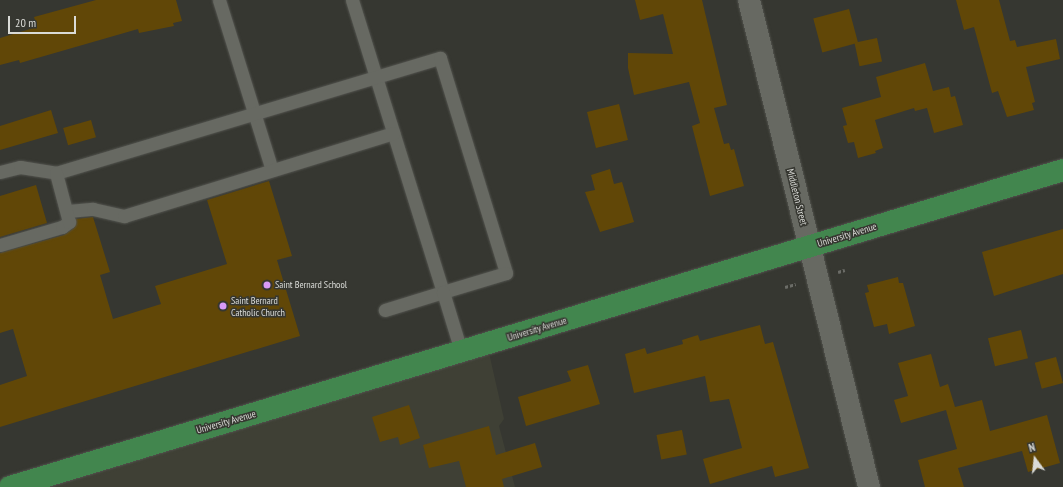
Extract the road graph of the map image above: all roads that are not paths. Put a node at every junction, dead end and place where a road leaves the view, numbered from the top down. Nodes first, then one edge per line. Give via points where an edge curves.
1 (219, 0) edge
2 (352, 0) edge
3 (748, 0) edge
4 (376, 77) junction
5 (255, 115) junction
6 (394, 133) junction
7 (272, 170) junction
8 (1063, 170) edge
9 (0, 172) edge
10 (56, 173) junction
11 (68, 211) junction
12 (0, 246) edge
13 (810, 246) junction
14 (443, 292) junction
15 (385, 310) dead end
16 (461, 351) junction
17 (10, 487) edge
18 (869, 487) edge

1 - 5 lane
2 - 4 lane
3 - 13 street, Middleton Street
4 - 5 lane
4 - 6 lane
4 - 14 lane via 440,58 506,273
5 - 7 lane
5 - 10 lane
6 - 7 lane
6 - 14 lane
7 - 11 lane via 124,216 93,209
8 - 13 main road, University Avenue
9 - 10 lane via 20,167
10 - 11 lane
11 - 12 lane via 69,222 62,227
13 - 16 main road, University Avenue
13 - 18 street, Middleton Street
14 - 15 lane
14 - 16 lane
16 - 17 main road, University Avenue

